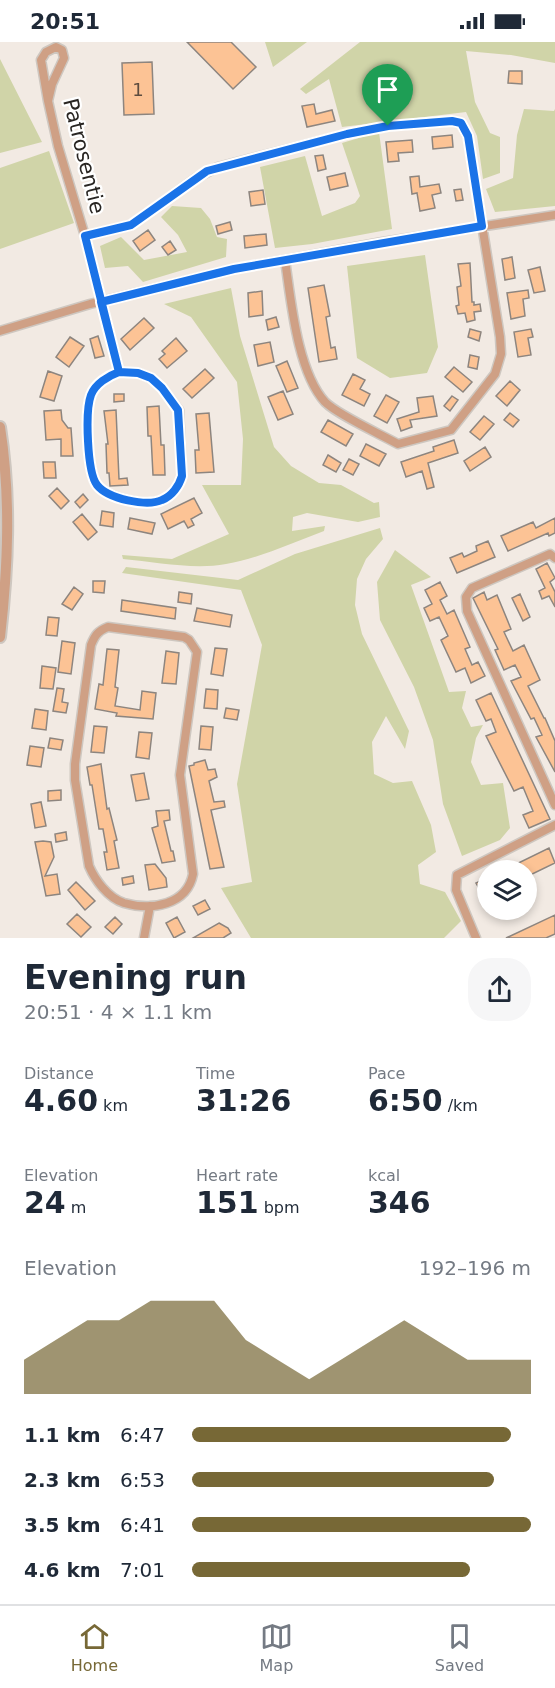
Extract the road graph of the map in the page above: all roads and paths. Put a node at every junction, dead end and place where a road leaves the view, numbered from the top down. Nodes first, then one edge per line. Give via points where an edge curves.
1 (48, 101) junction
2 (555, 215) edge
3 (482, 226) junction
4 (85, 236) junction
5 (285, 260) junction
6 (101, 302) junction
7 (0, 331) edge
8 (119, 372) junction
9 (0, 428) edge
10 (552, 556) edge
11 (0, 637) edge
12 (555, 805) edge
13 (555, 825) edge
14 (150, 906) junction
15 (144, 938) edge
16 (476, 938) edge

1 - 1 street, Patrosentie via 64,58 62,50 56,47 41,60
1 - 4 street, Patrosentie
2 - 3 street
3 - 4 street via 468,136 461,123 452,121 347,134 218,167 196,178 131,225
3 - 5 street
3 - 5 street via 500,337 495,374 451,430 398,444 330,406 320,395 300,350
4 - 6 street, Patrosentie
5 - 6 street
6 - 7 street
6 - 8 street, Patrosentie
8 - 8 street via 151,378 178,410 182,476 173,492 156,502 109,495 92,473 88,411 91,396 106,378
9 - 11 street via 9,523
10 - 12 street via 472,588 466,597 467,611
13 - 16 street via 457,875 456,890
14 - 14 street via 123,903 93,875 75,780 92,645 100,630 108,627 184,637 196,652 180,775 194,874 186,892 175,901
14 - 15 street

